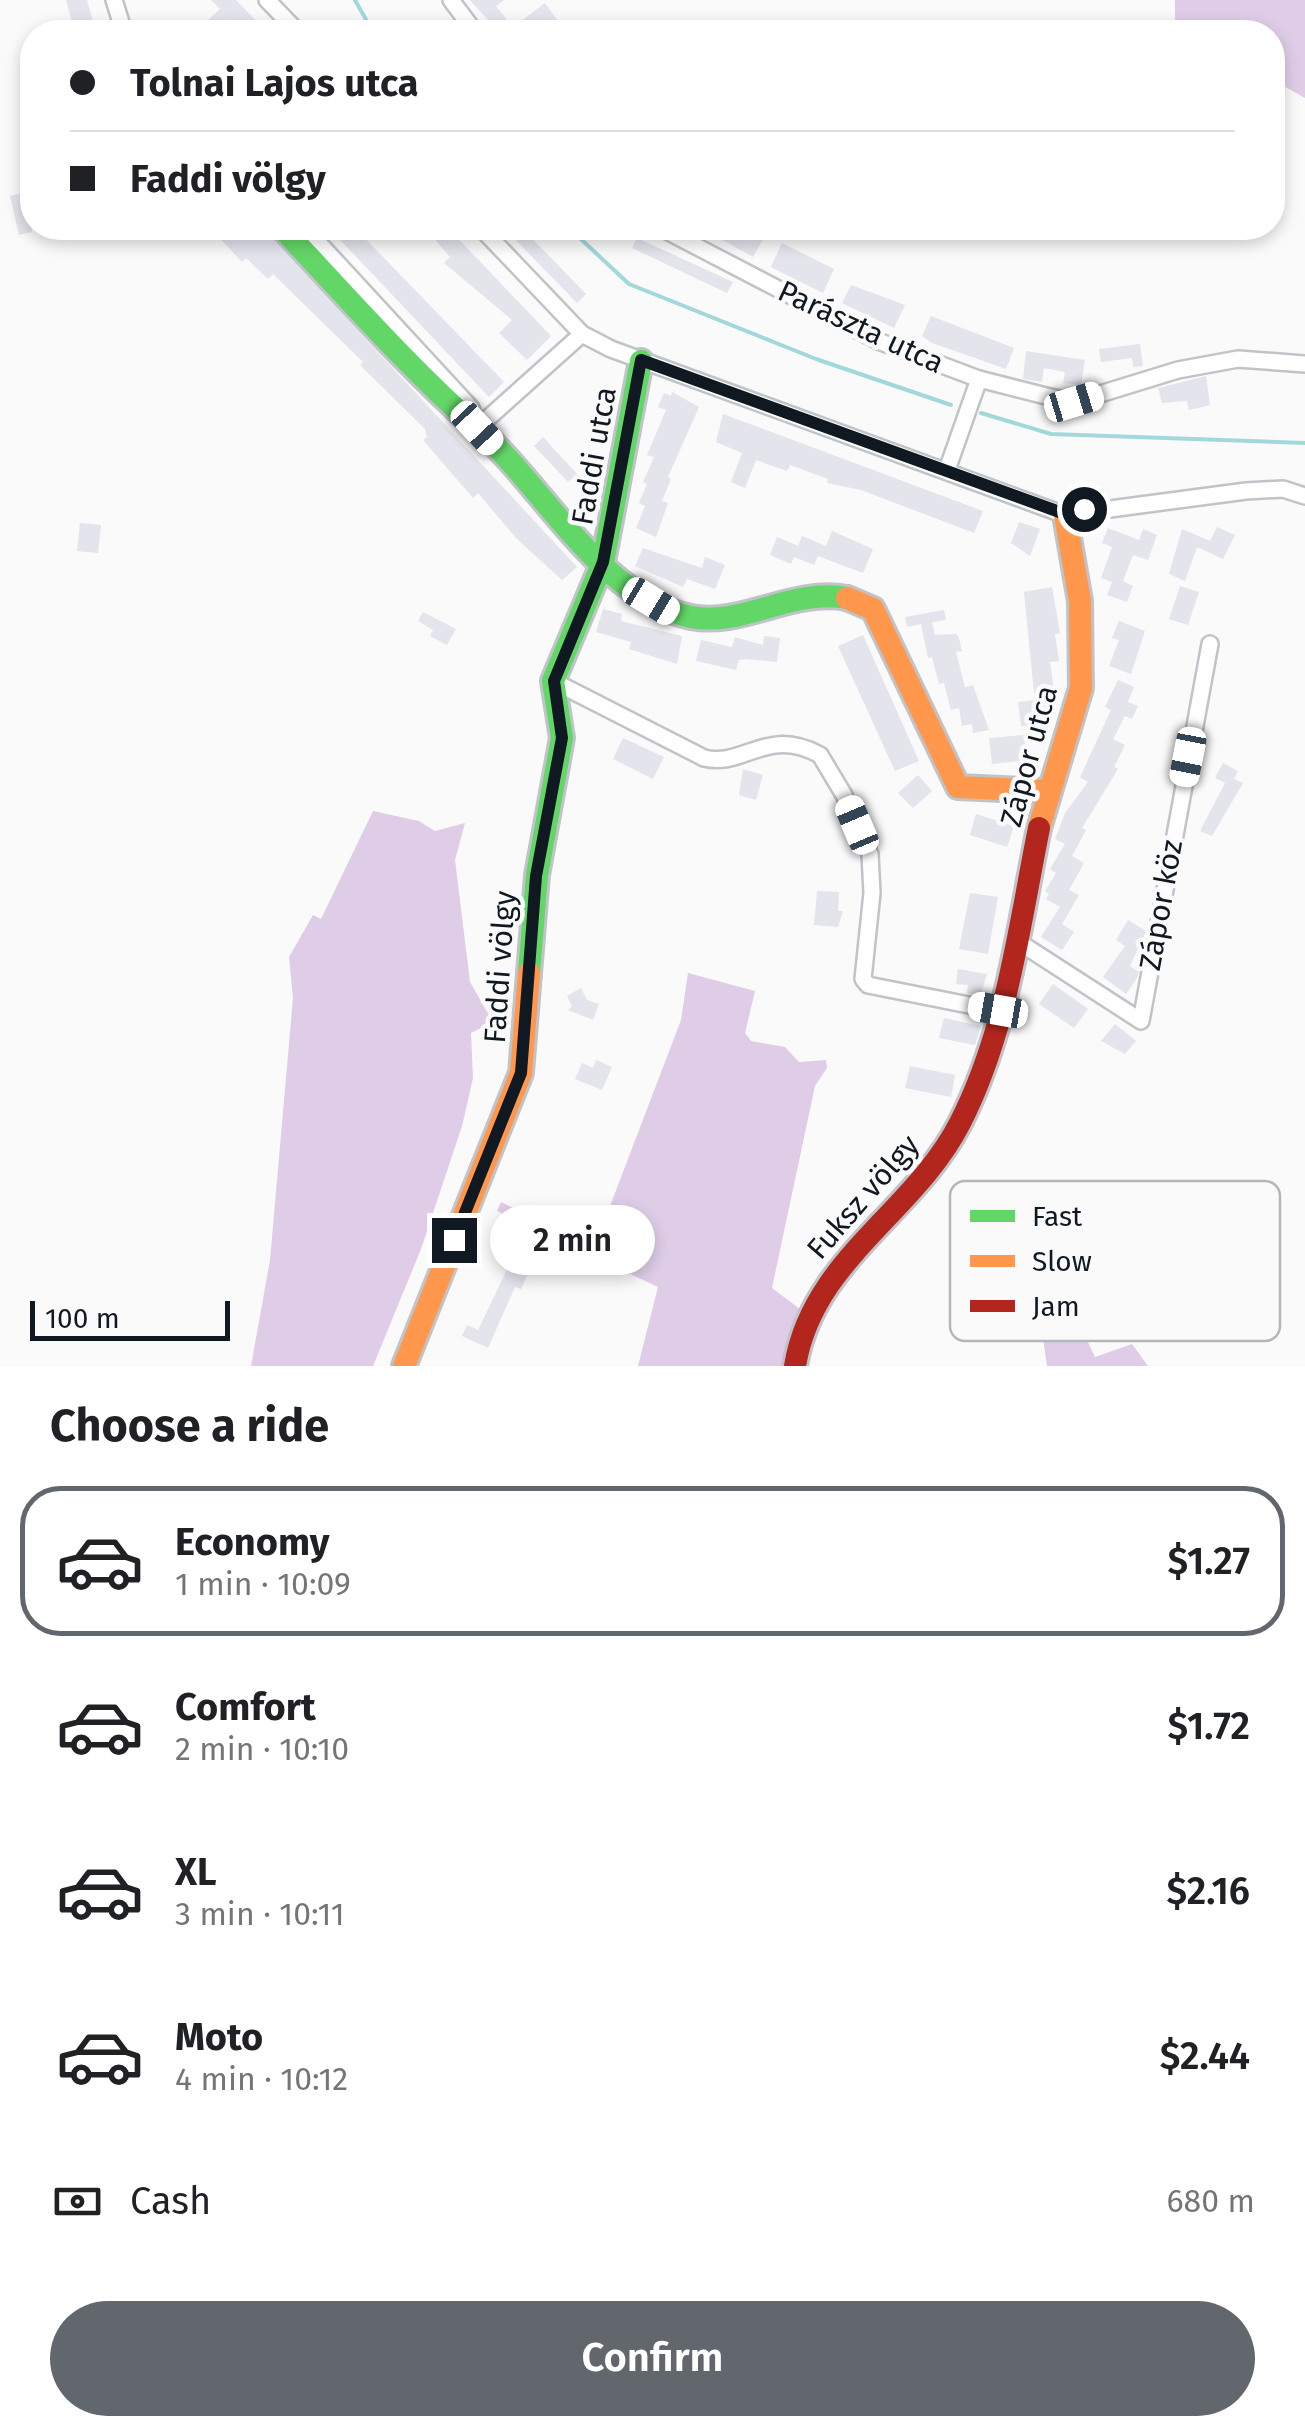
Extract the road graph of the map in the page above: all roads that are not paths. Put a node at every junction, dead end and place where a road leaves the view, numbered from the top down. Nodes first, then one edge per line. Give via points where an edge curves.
1 (267, 0) edge
2 (286, 20) edge
3 (293, 240) edge
4 (316, 240) edge
5 (492, 240) edge
6 (685, 240) edge
7 (582, 334) junction
8 (641, 360) junction
9 (1305, 364) edge
10 (979, 378) junction
11 (477, 428) junction
12 (947, 470) junction
13 (1305, 496) edge
14 (1065, 514) junction
15 (603, 562) junction
16 (1210, 644) dead end
17 (554, 681) junction
18 (1046, 791) junction
19 (1017, 940) junction
20 (998, 1010) junction
21 (404, 1366) edge
22 (795, 1366) edge

1 - 2 street
3 - 11 street
4 - 11 street via 471,408
5 - 7 street
6 - 10 street, Parászta utca via 878,342
7 - 8 street
7 - 11 street
8 - 12 street
8 - 15 street, Faddi utca
9 - 10 street, Parászta utca via 1238,359 1074,402
10 - 12 street
11 - 15 street
12 - 14 street
13 - 14 street via 1246,491
14 - 18 street, Zápor utca via 1083,641 1081,692
15 - 17 street
15 - 18 street via 634,591 695,618 803,593 852,598 873,609 958,786
16 - 19 street, Zápor köz via 1141,1021
17 - 20 street via 704,758 716,761 780,744 820,756 870,854 863,979 868,986
17 - 21 street, Faddi völgy via 562,738 536,876 521,1073
18 - 19 street, Zápor utca
19 - 20 street, Zápor utca
20 - 22 street, Fuksz völgy via 964,1116 934,1168 815,1301

